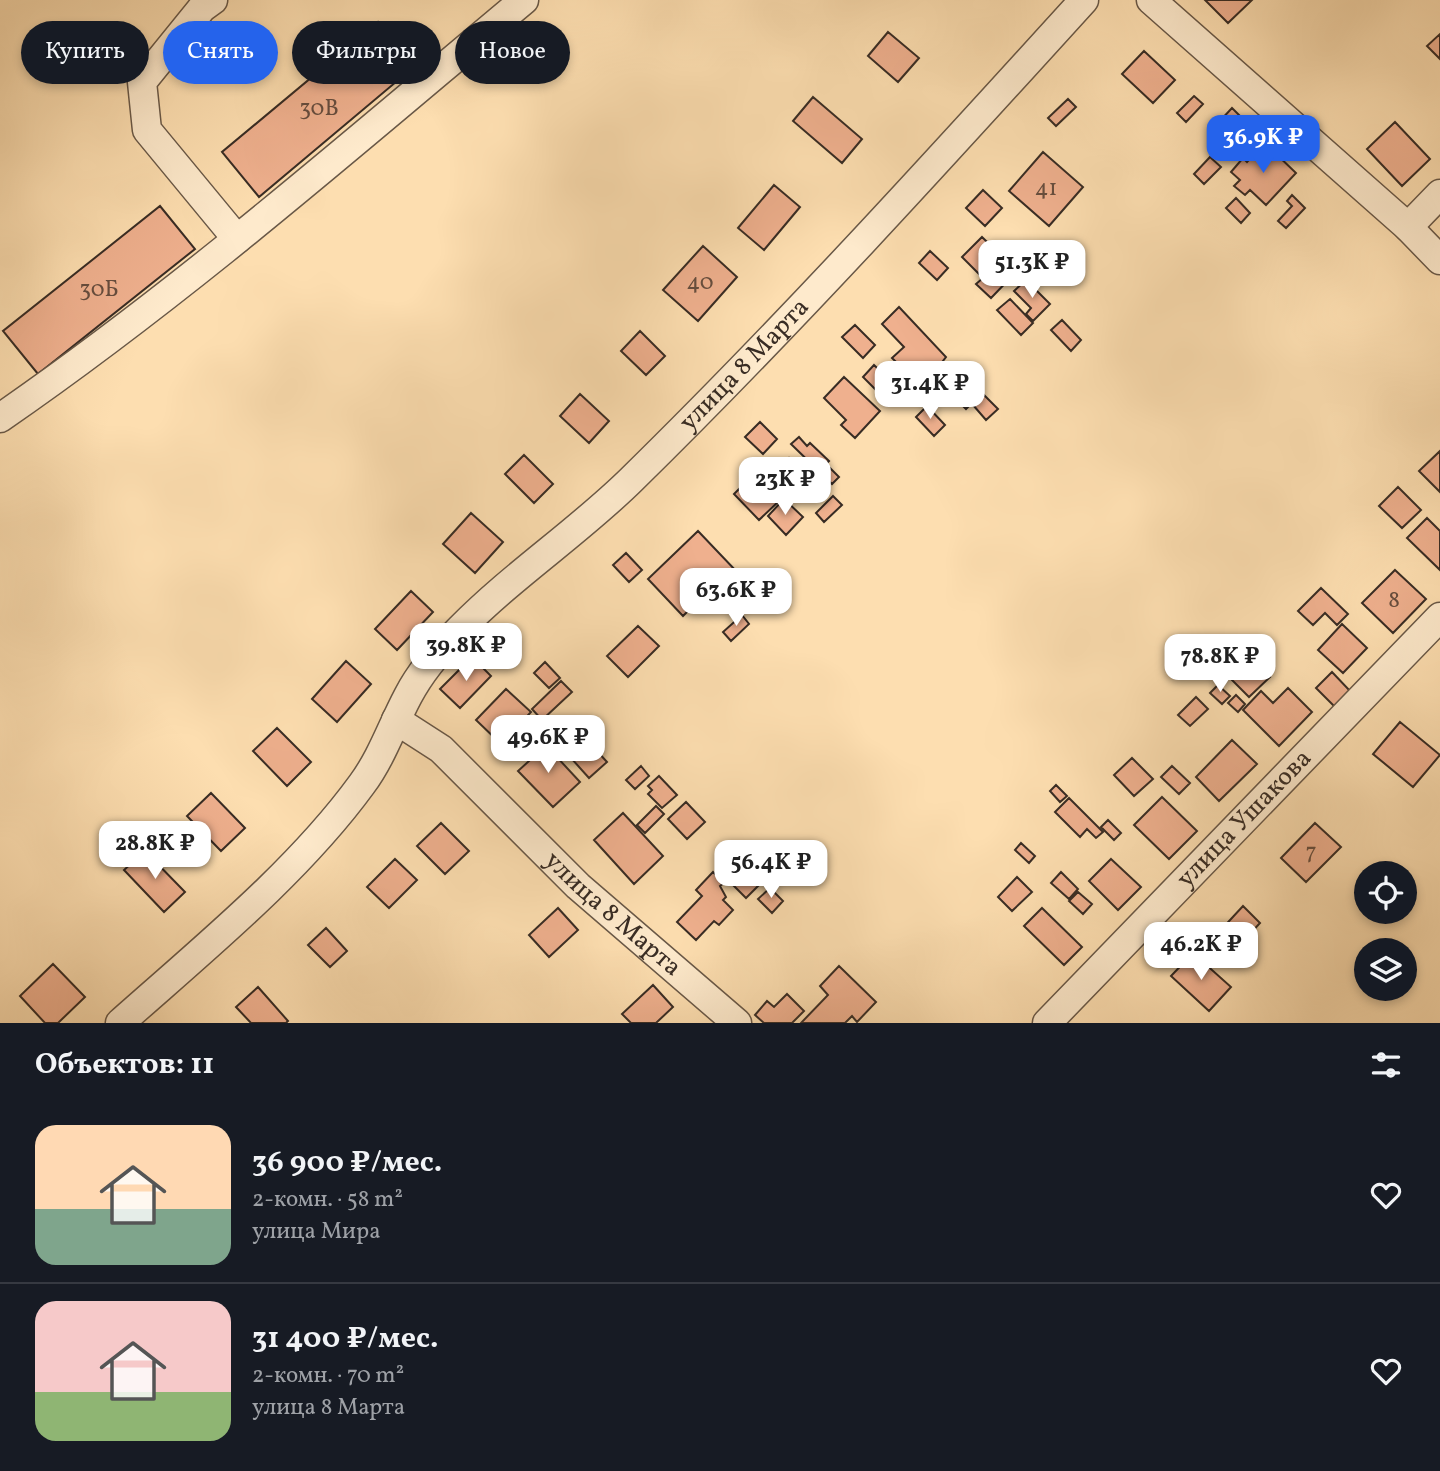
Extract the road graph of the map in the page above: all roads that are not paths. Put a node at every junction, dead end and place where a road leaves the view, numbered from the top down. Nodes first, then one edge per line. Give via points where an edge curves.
1 (213, 0) edge
2 (524, 0) edge
3 (1084, 0) edge
4 (1151, 0) edge
5 (1440, 194) edge
6 (1408, 227) junction
7 (237, 239) junction
8 (1440, 260) edge
9 (0, 418) edge
10 (1440, 617) edge
11 (396, 720) junction
12 (120, 1023) edge
13 (737, 1023) edge
14 (1047, 1023) edge

1 - 7 street via 142,82 146,130
2 - 7 street
3 - 11 street, улица 8 Марта via 750,362 598,511 462,627 430,662
4 - 6 street
5 - 6 street
6 - 8 street
7 - 9 street
10 - 14 street, улица Ушакова
11 - 12 street, улица 8 Марта via 364,782 319,838
11 - 13 street, улица 8 Марта via 441,749 578,886

